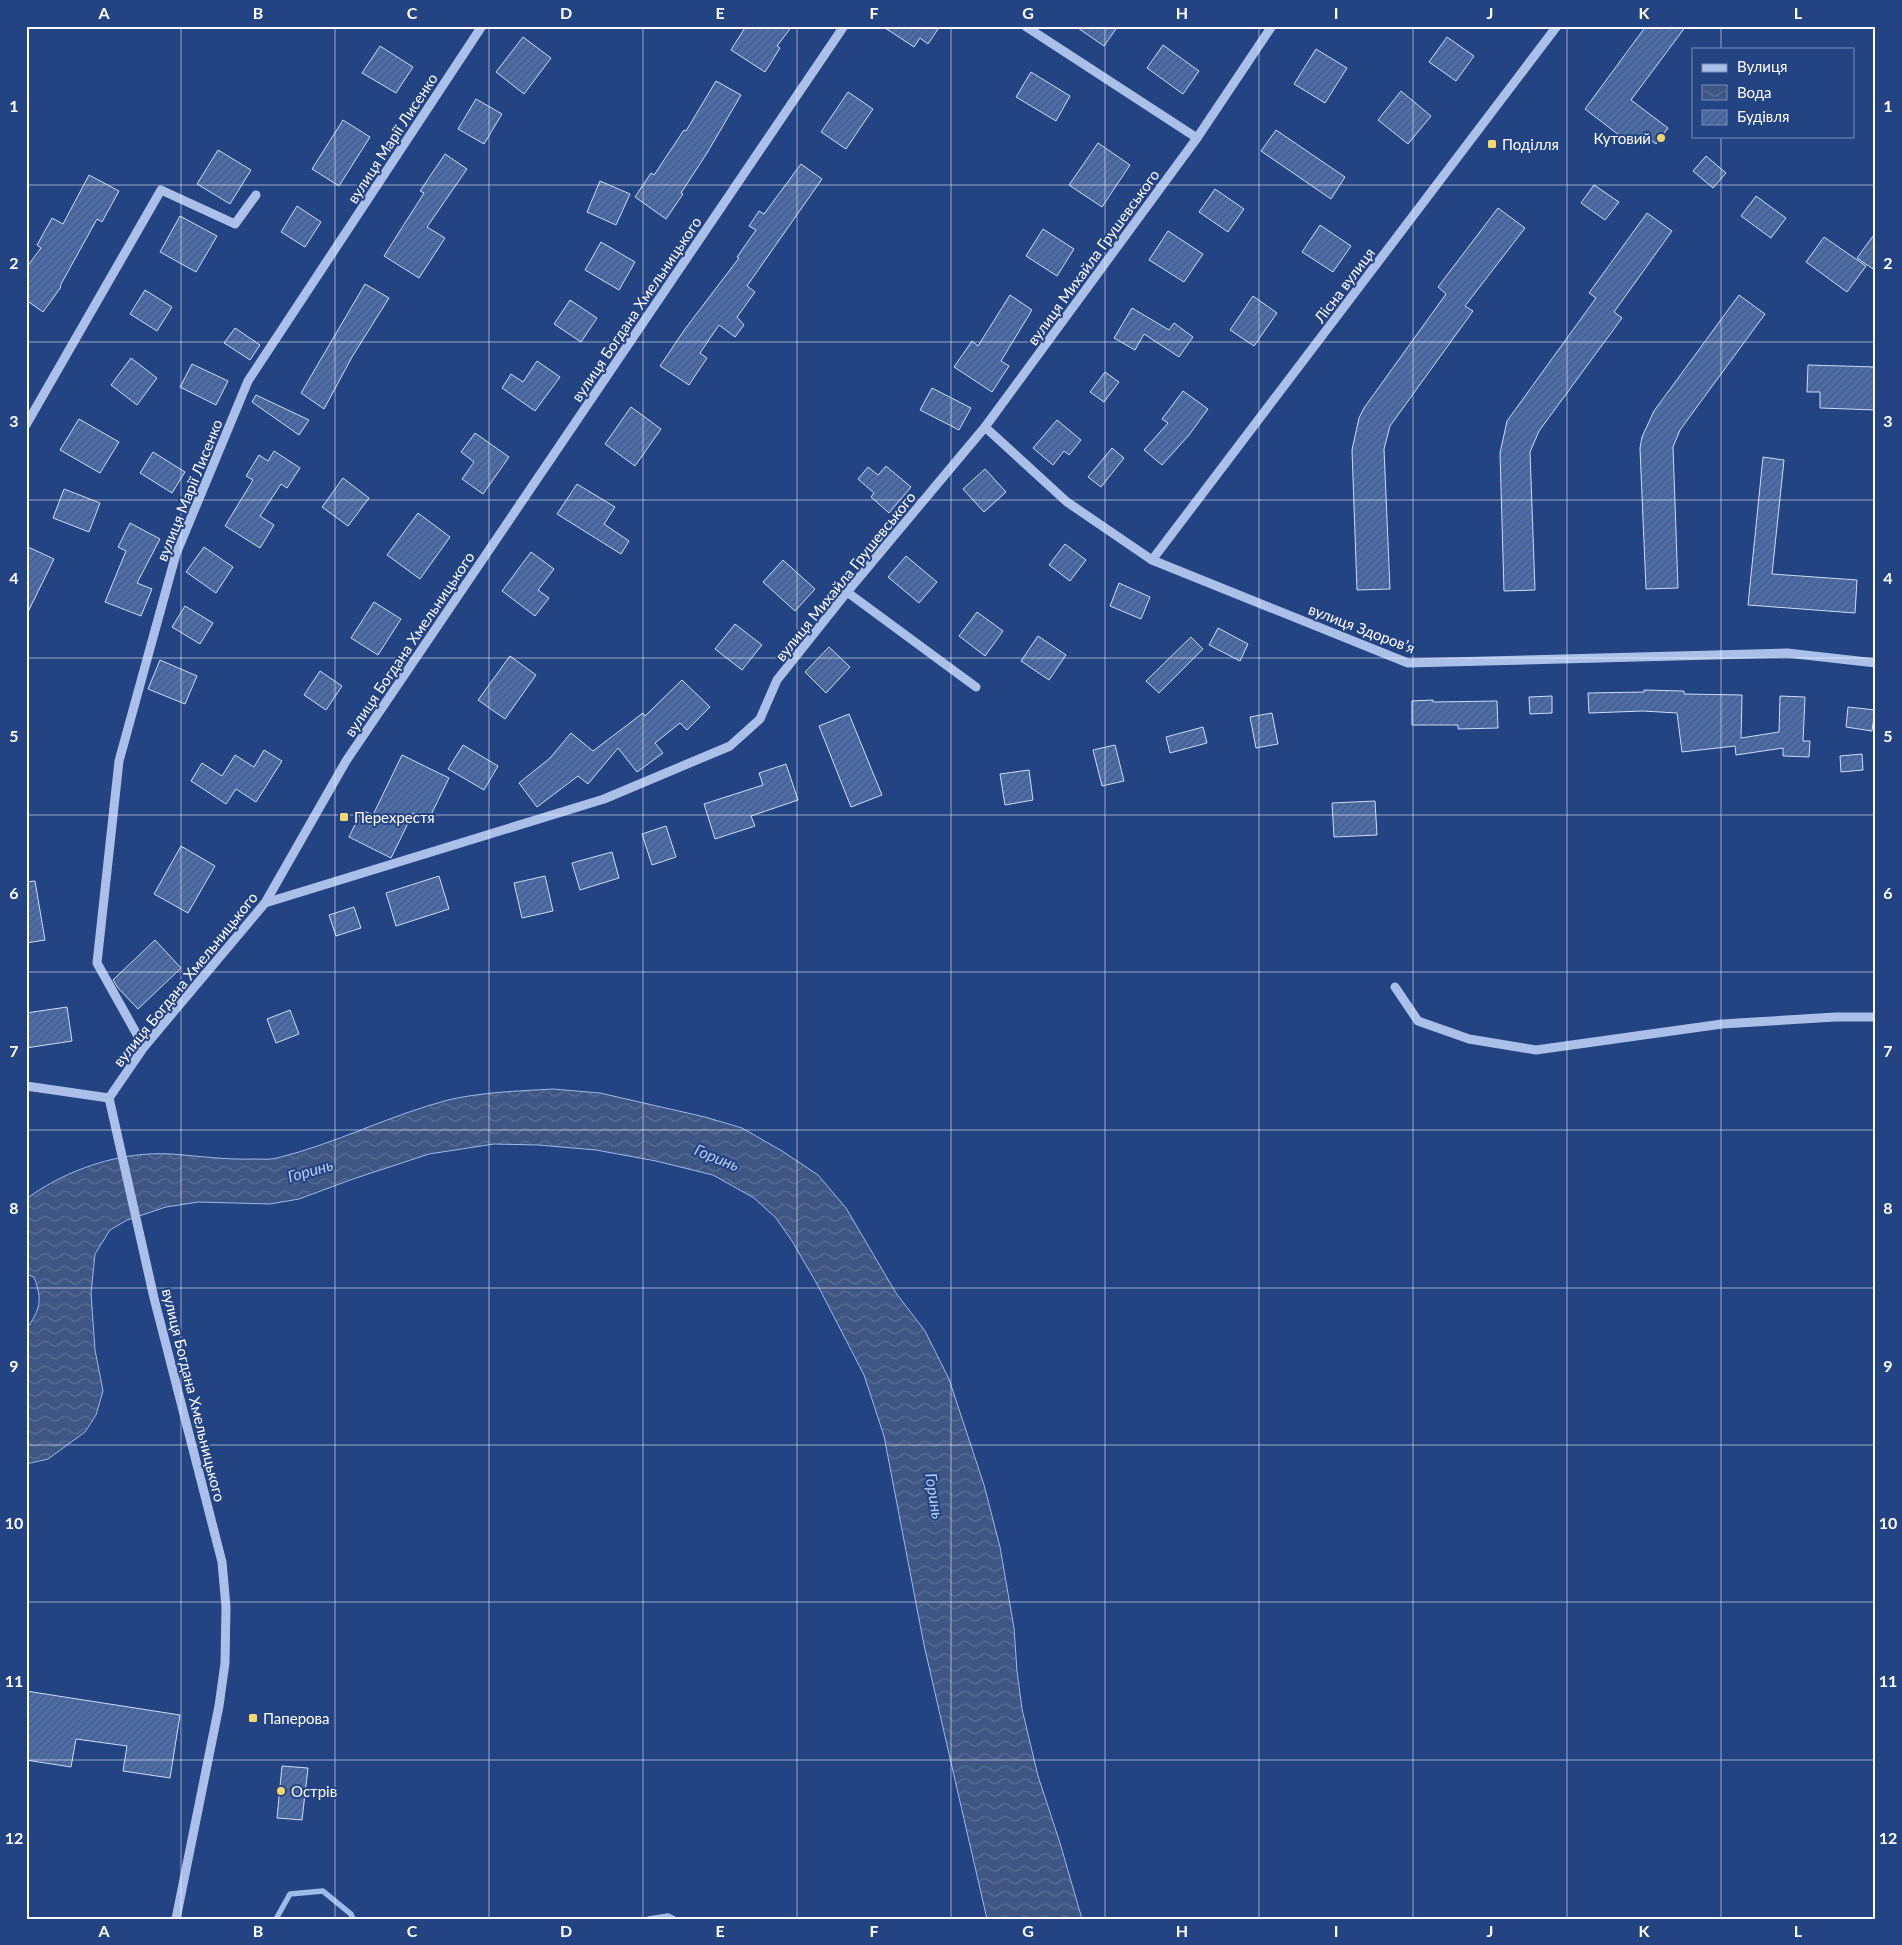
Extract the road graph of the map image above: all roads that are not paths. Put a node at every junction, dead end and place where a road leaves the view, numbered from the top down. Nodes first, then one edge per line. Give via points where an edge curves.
1 (482, 26) edge
2 (844, 26) edge
3 (1025, 26) edge
4 (1272, 26) edge
5 (1557, 26) edge
6 (1197, 138) junction
7 (256, 195) dead end
8 (26, 425) edge
9 (985, 427) junction
10 (1152, 560) junction
11 (847, 592) junction
12 (1876, 663) edge
13 (976, 687) dead end
14 (265, 903) junction
15 (1395, 987) dead end
16 (1876, 1017) edge
17 (144, 1047) junction
18 (26, 1086) edge
19 (109, 1098) junction
20 (176, 1919) edge

1 - 17 street, вулиця Марії Лисенко via 248,381 176,554 119,761 97,963
2 - 14 street, вулиця Богдана Хмельницького via 352,753
3 - 6 street
4 - 6 street, вулиця Михайла Грушевського
5 - 10 street, Лісна вулиця
6 - 9 street, вулиця Михайла Грушевського
7 - 8 street via 235,224 160,190
9 - 10 street, вулиця Здоровʼя via 1067,502
9 - 11 street, вулиця Михайла Грушевського
10 - 12 street, вулиця Здоровʼя via 1408,663 1787,653
11 - 13 street
11 - 14 street, вулиця Михайла Грушевського via 777,680 760,719 730,746 604,799
14 - 17 street, вулиця Богдана Хмельницького
15 - 16 street via 1418,1021 1469,1040 1536,1050 1722,1024
17 - 19 street, вулиця Богдана Хмельницького
18 - 19 street
19 - 20 street, вулиця Богдана Хмельницького via 154,1298 222,1562 226,1607 225,1662 219,1706

